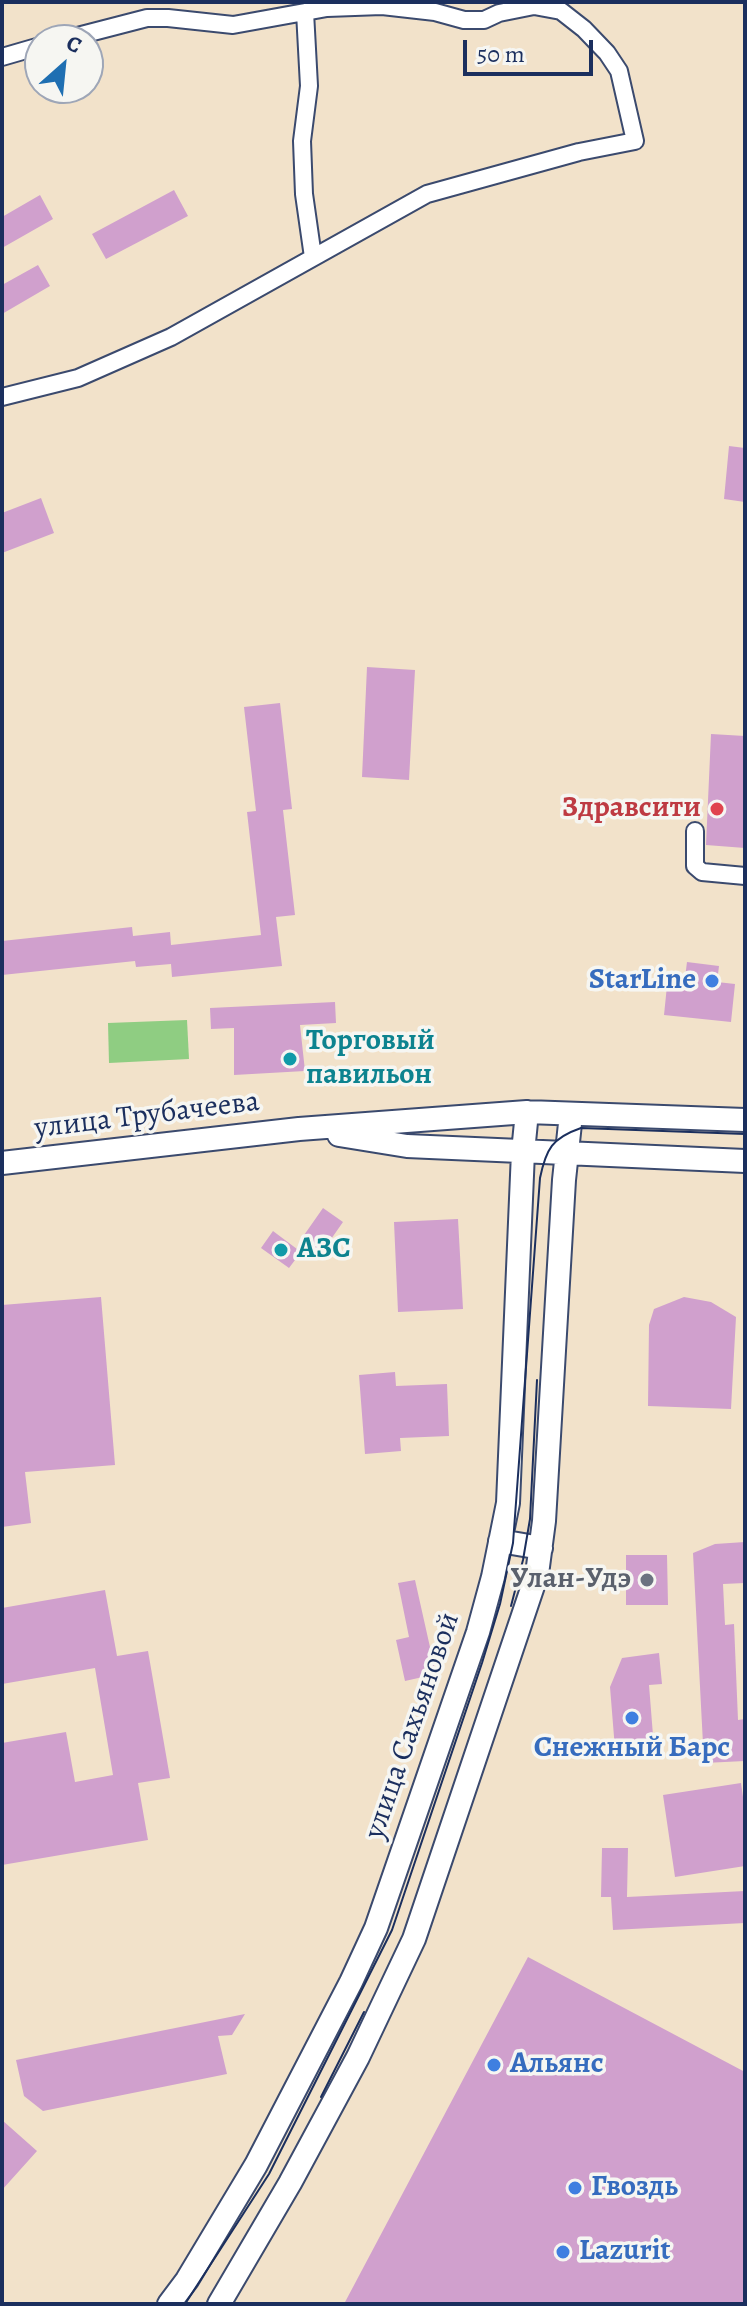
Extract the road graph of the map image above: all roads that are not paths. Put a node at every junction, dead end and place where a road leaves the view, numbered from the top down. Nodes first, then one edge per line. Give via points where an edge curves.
1 (305, 12) junction
2 (104, 29) edge
3 (24, 51) edge
4 (2, 57) edge
5 (313, 257) junction
6 (2, 397) edge
7 (695, 831) dead end
8 (745, 876) edge
9 (527, 1112) junction
10 (561, 1114) junction
11 (745, 1120) edge
12 (299, 1129) junction
13 (523, 1152) junction
14 (567, 1154) junction
15 (745, 1161) edge
16 (2, 1163) edge
17 (500, 1541) junction
18 (541, 1548) junction
19 (169, 2304) edge
20 (219, 2304) edge

1 - 2 street via 233,25 147,18
1 - 5 street via 309,86 302,154
1 - 5 street via 382,6 484,20 534,6 561,11 584,29 619,71 635,141 427,194
3 - 4 street
5 - 6 street via 171,337 78,378
7 - 8 street via 695,866 702,872
9 - 10 main road, улица Трубачеева
9 - 12 main road, улица Трубачеева
9 - 13 main road, улица Сахьяновой
10 - 11 main road, улица Трубачеева
10 - 14 main road
12 - 13 main road, улица Трубачеева via 407,1146
12 - 16 main road, улица Трубачеева
13 - 14 main road, улица Трубачеева
13 - 17 main road, улица Сахьяновой via 508,1503
14 - 15 main road, улица Трубачеева
14 - 18 main road
17 - 18 main road
17 - 19 main road, улица Сахьяновой via 478,1632 376,1928 256,2165
18 - 20 main road via 516,1640 414,1939 358,2057

